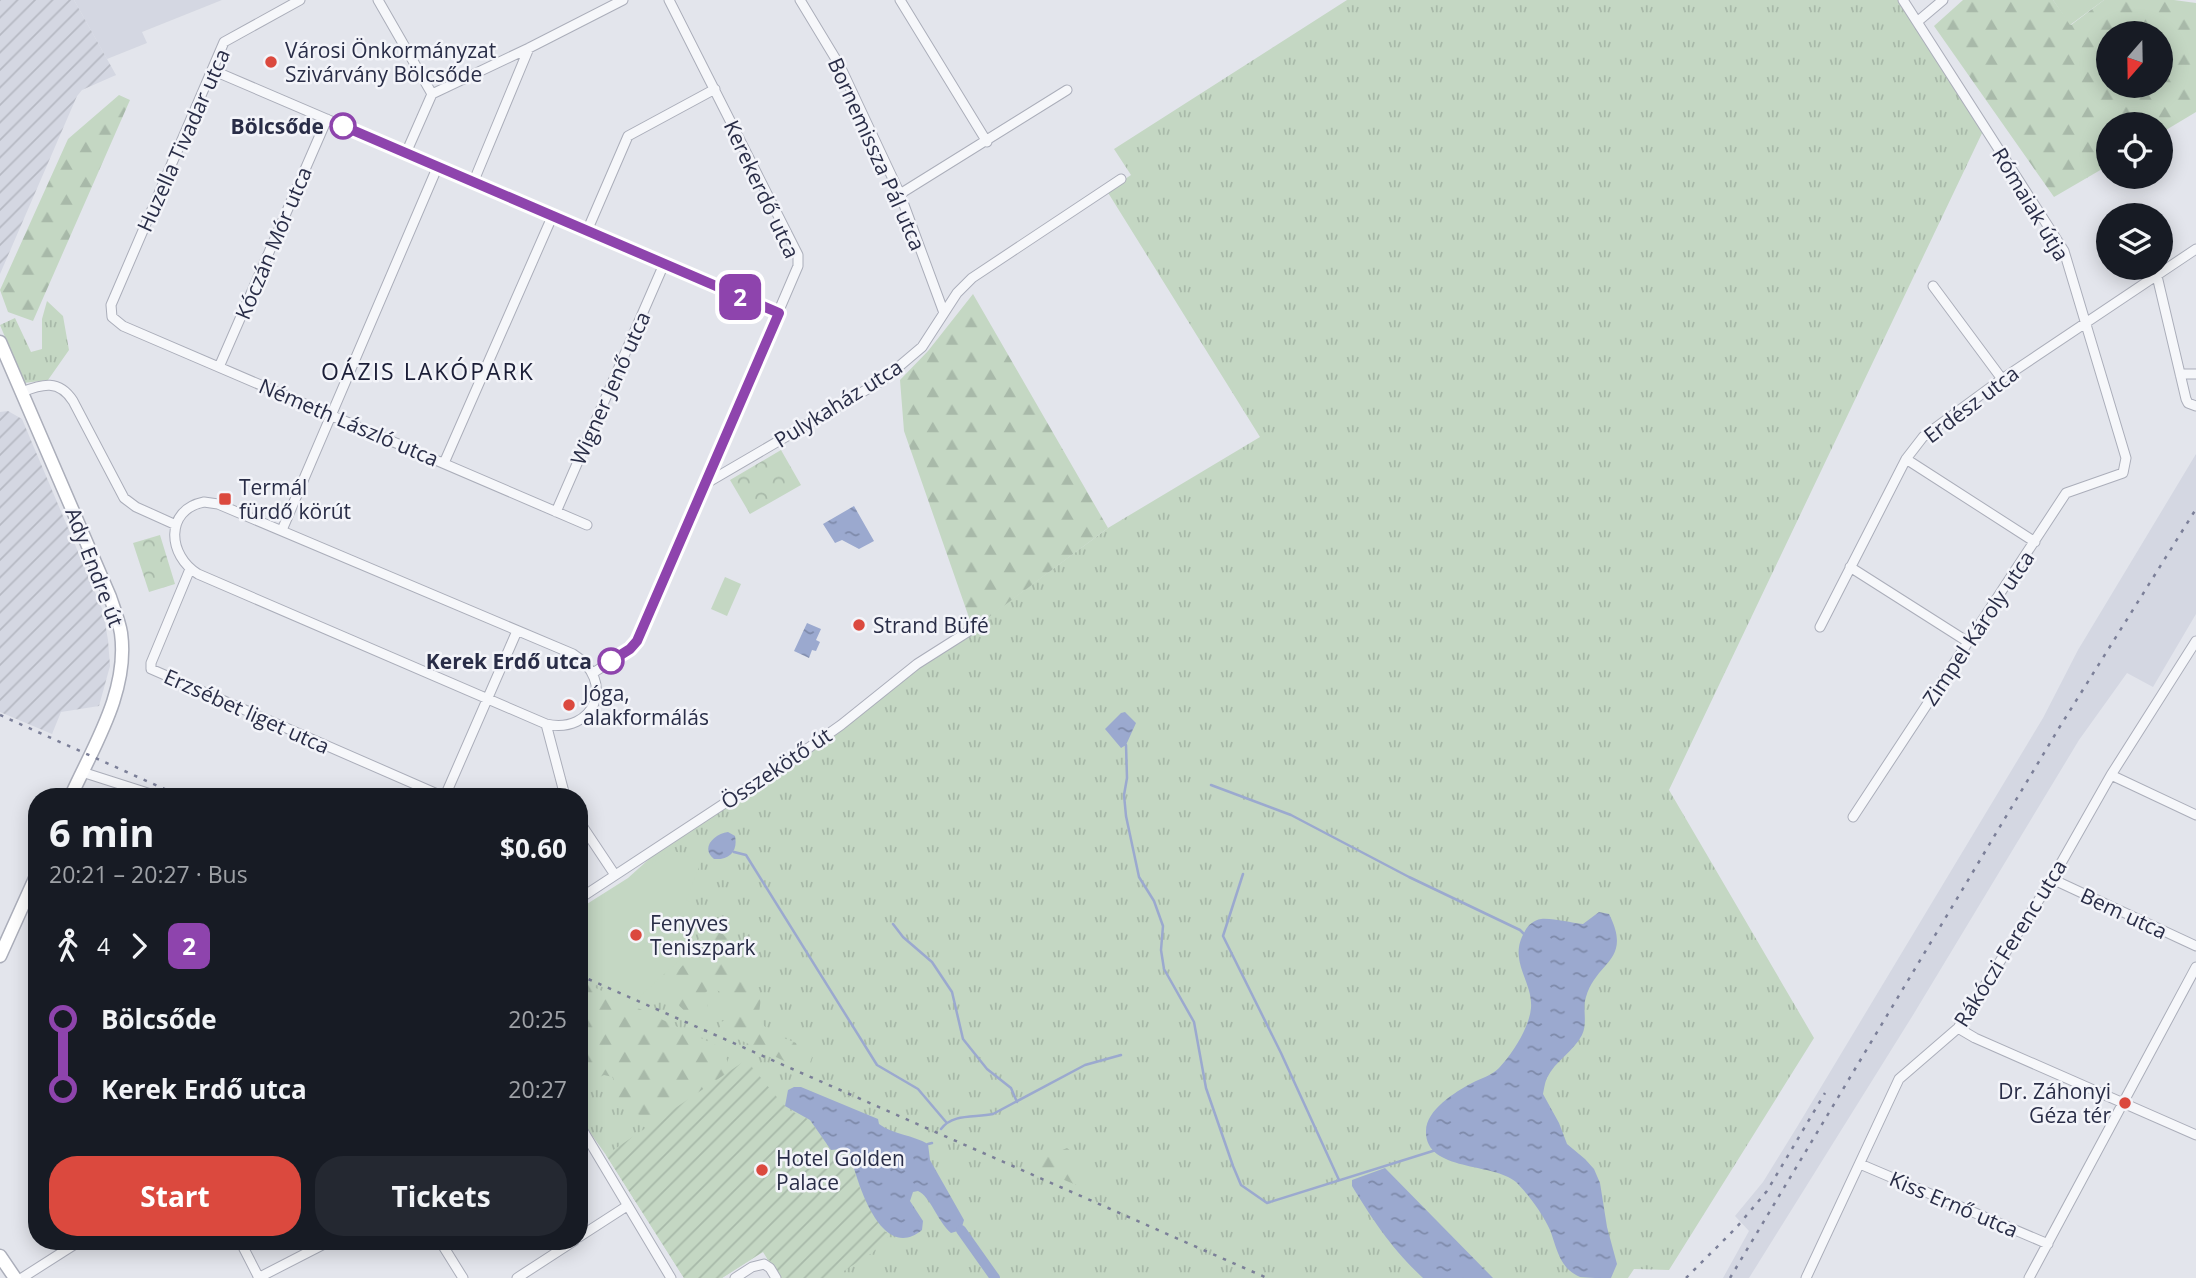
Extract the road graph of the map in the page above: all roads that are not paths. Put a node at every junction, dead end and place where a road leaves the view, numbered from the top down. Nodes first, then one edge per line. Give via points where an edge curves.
1 (300, 0) edge
2 (378, 0) edge
3 (623, 0) edge
4 (669, 0) edge
5 (800, 0) edge
6 (900, 0) edge
7 (1903, 0) edge
8 (1944, 0) edge
9 (1917, 22) junction
10 (529, 48) junction
11 (212, 70) junction
12 (715, 89) junction
13 (1067, 90) dead end
14 (432, 94) junction
15 (327, 119) junction
16 (987, 142) junction
17 (406, 153) junction
18 (438, 168) junction
19 (1121, 179) dead end
20 (472, 183) junction
21 (900, 194) junction
22 (552, 217) junction
23 (587, 231) junction
24 (2196, 249) edge
25 (664, 264) junction
26 (2173, 265) edge
27 (2151, 280) edge
28 (2158, 280) edge
29 (1933, 286) dead end
30 (779, 313) junction
31 (944, 313) junction
32 (112, 317) joint
33 (2087, 322) junction
34 (0, 342) edge
35 (219, 367) junction
36 (2180, 374) junction
37 (2196, 374) edge
38 (2002, 379) junction
39 (22, 392) junction
40 (2196, 406) edge
41 (332, 415) junction
42 (1906, 459) junction
43 (444, 463) junction
44 (2124, 468) joint
45 (705, 484) junction
46 (556, 512) junction
47 (176, 525) junction
48 (587, 525) dead end
49 (282, 530) junction
50 (2035, 542) junction
51 (1850, 567) junction
52 (190, 569) junction
53 (1820, 627) dead end
54 (517, 631) junction
55 (969, 631) dead end
56 (2196, 641) edge
57 (1968, 642) junction
58 (593, 673) junction
59 (488, 699) junction
60 (546, 724) junction
61 (82, 772) junction
62 (2111, 775) junction
63 (75, 788) edge
64 (132, 788) edge
65 (426, 788) edge
66 (448, 788) edge
67 (563, 788) edge
68 (2196, 815) edge
69 (1853, 817) dead end
70 (588, 834) edge
71 (615, 875) junction
72 (2052, 880) junction
73 (588, 893) edge
74 (28, 894) edge
75 (2196, 946) edge
76 (0, 956) edge
77 (2195, 972) edge
78 (1958, 1028) junction
79 (2123, 1103) junction
80 (2196, 1135) edge
81 (588, 1140) edge
82 (1860, 1164) junction
83 (627, 1206) junction
84 (588, 1231) edge
85 (2048, 1244) junction
86 (64, 1250) edge
87 (245, 1250) edge
88 (313, 1250) edge
89 (446, 1250) edge
90 (560, 1250) edge
91 (0, 1256) edge
92 (16, 1277) edge
93 (259, 1278) edge
94 (463, 1278) edge
95 (517, 1278) edge
96 (671, 1278) edge
97 (735, 1278) edge
98 (776, 1278) edge
99 (1806, 1278) edge
100 (2029, 1278) edge

1 - 11 street, Huzella Tivadar utca via 224,42
2 - 14 street
3 - 10 street
4 - 12 street, Kerekerdő utca
5 - 21 street, Bornemissza Pál utca via 840,66
6 - 16 street
7 - 9 street, Rómaiak útja
8 - 9 street
9 - 33 street, Rómaiak útja via 2064,251
10 - 14 street
10 - 20 street
11 - 15 street
11 - 32 street, Huzella Tivadar utca via 111,305
12 - 23 street via 628,136
12 - 30 street, Kerekerdő utca via 797,255 794,279
13 - 16 street
14 - 17 street
15 - 17 street
15 - 35 street, Kóczán Mór utca
16 - 21 street
17 - 18 street
18 - 20 street
18 - 41 street
19 - 31 street, Pulykaház utca via 972,278
20 - 22 street
21 - 31 street, Bornemissza Pál utca
22 - 23 street
22 - 43 street
23 - 25 street
24 - 26 street, Erdész utca
25 - 30 street
25 - 46 street, Wigner Jenő utca
27 - 33 street, Erdész utca
28 - 36 street
29 - 38 street
30 - 45 street, Kerekerdő utca
31 - 45 street, Pulykaház utca via 922,347 883,380
32 - 35 street, Németh László utca
33 - 38 street, Erdész utca
33 - 44 street, Rómaiak útja via 2126,458
34 - 39 street, Ady Endre út
35 - 41 street, Németh László utca
36 - 37 street
36 - 40 street via 2186,399
38 - 42 street, Erdész utca via 1923,437
39 - 47 street via 44,384 64,389 124,498
39 - 61 street, Ady Endre út via 121,632 121,677
41 - 43 street, Németh László utca
41 - 49 street
42 - 50 street
42 - 51 street, Erdész utca
43 - 46 street, Németh László utca
44 - 50 street, Zimpel Károly utca via 2123,473 2066,493
45 - 58 street, Kerekerdő utca via 637,641
46 - 48 street, Németh László utca
47 - 49 street via 189,508 211,502
47 - 52 street via 176,549
49 - 54 street
50 - 57 street, Zimpel Károly utca
51 - 53 street, Erdész utca
51 - 57 street
52 - 59 street
52 - 65 street, Erzsébet liget utca via 151,669
54 - 58 street via 573,654
54 - 59 street
55 - 71 street, Összekötő út via 917,664 807,749
56 - 62 street, Rákóczi Ferenc utca
57 - 69 street, Zimpel Károly utca
58 - 60 street via 598,688 589,712 570,725
59 - 60 street
59 - 66 street
60 - 67 street
61 - 63 street, Ady Endre út
61 - 64 street
62 - 68 street
62 - 72 street, Rákóczi Ferenc utca
70 - 71 street
71 - 73 street, Összekötő út
72 - 75 street, Bem utca
72 - 78 street, Rákóczi Ferenc utca
74 - 76 street
77 - 79 street
78 - 79 street
78 - 82 street, Rákóczi Ferenc utca via 1899,1079
79 - 80 street
79 - 85 street
81 - 83 street
82 - 85 street, Kiss Ernő utca
82 - 99 street, Rákóczi Ferenc utca
83 - 84 street
83 - 96 street
85 - 100 street
86 - 92 street
87 - 93 street
88 - 93 street
89 - 94 street
90 - 95 street
91 - 92 street
97 - 98 street via 764,1264

